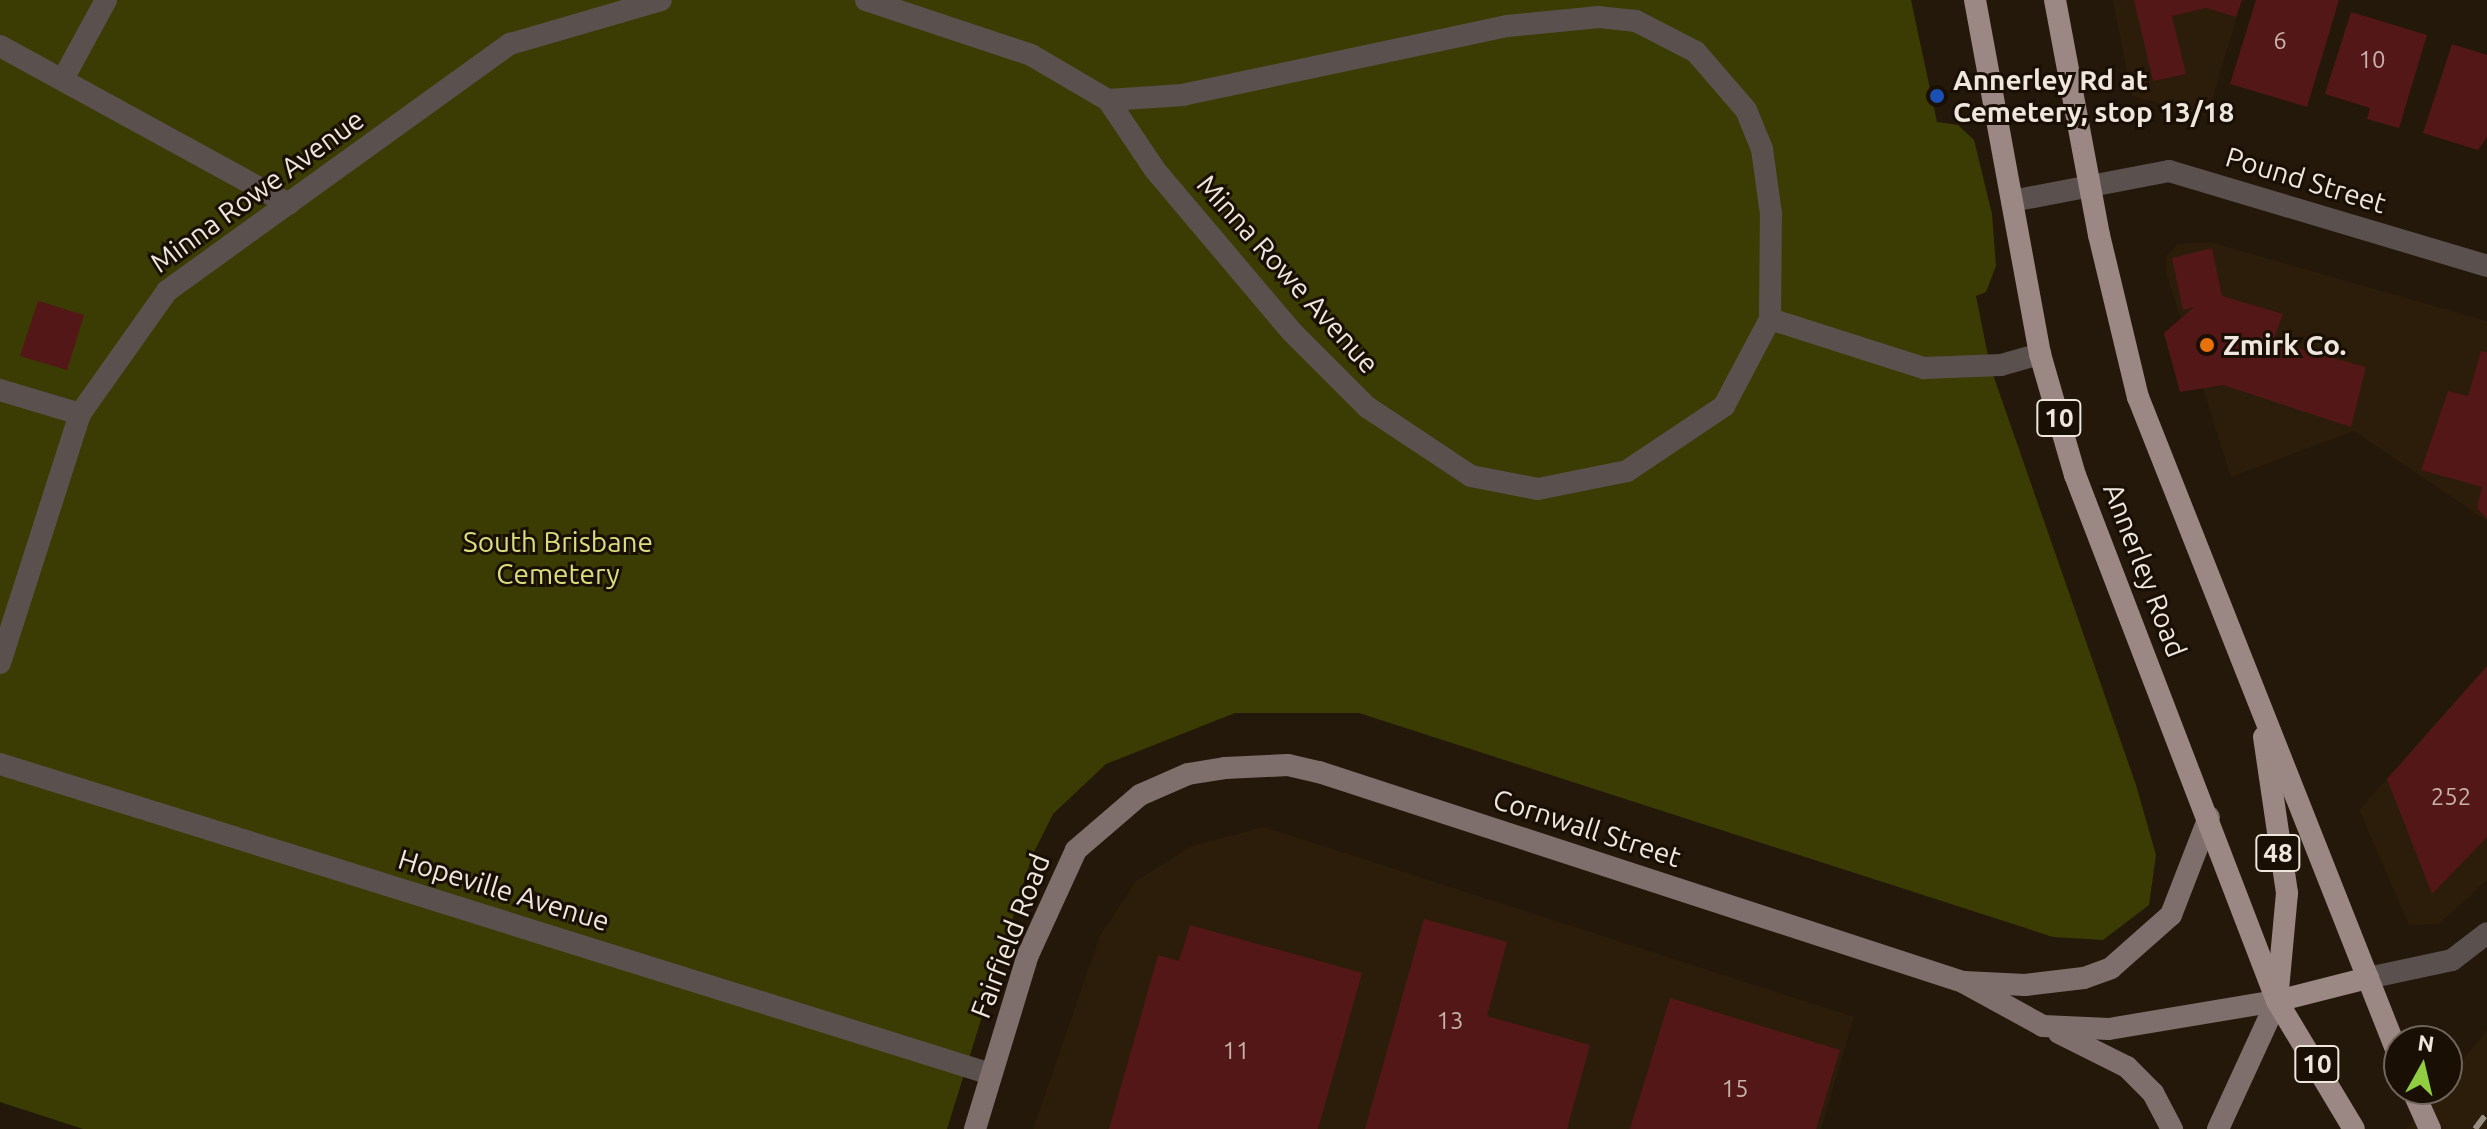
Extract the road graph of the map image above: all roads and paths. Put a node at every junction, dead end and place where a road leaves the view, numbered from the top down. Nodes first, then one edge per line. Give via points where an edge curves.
1 (106, 0) edge
2 (661, 0) edge
3 (866, 0) edge
4 (1975, 0) edge
5 (2055, 0) edge
6 (0, 46) edge
7 (63, 79) junction
8 (1108, 100) junction
9 (2089, 186) junction
10 (2012, 201) junction
11 (289, 204) junction
12 (2487, 266) edge
13 (1770, 319) junction
14 (2040, 354) junction
15 (0, 390) edge
16 (80, 414) junction
17 (0, 663) edge
18 (2260, 704) junction
19 (0, 764) edge
20 (1188, 774) joint
21 (2209, 817) junction
22 (2487, 933) edge
23 (2368, 978) junction
24 (1963, 982) junction
25 (2277, 1001) junction
26 (2386, 1025) edge
27 (2043, 1026) junction
28 (991, 1074) junction
29 (975, 1129) edge
30 (2172, 1129) edge
31 (2218, 1129) edge
32 (2354, 1129) edge

1 - 7 street
2 - 11 street, Minna Rowe Avenue via 510,44
3 - 8 street, Minna Rowe Avenue via 1031,55
4 - 10 main road, Annerley Road / 10
5 - 9 main road, Annerley Road
6 - 7 street
7 - 11 street
8 - 13 street, Minna Rowe Avenue via 1183,95 1507,26 1599,17 1636,21 1696,52 1746,110 1762,149 1771,214
8 - 13 street, Minna Rowe Avenue via 1155,170 1291,331 1367,407 1471,476 1538,489 1627,471 1724,406
9 - 10 street, Pound Street
9 - 12 street, Pound Street via 2169,171
9 - 18 main road, Annerley Road via 2138,397
10 - 14 main road, Annerley Road / 10
11 - 16 street, Minna Rowe Avenue via 167,291
13 - 14 street via 1924,368 2001,365
14 - 21 main road, Annerley Road / 10 via 2075,475
15 - 16 street
16 - 17 street, Minna Rowe Avenue
18 - 23 main road, Annerley Road
18 - 25 main road, 48 via 2287,893
19 - 28 street, Hopeville Avenue
20 - 24 main road, Cornwall Street via 1257,765 1319,772
20 - 28 main road, Fairfield Road via 1140,795 1076,850 1028,955
21 - 24 main road, Cornwall Street via 2171,915 2111,968 2084,978 2025,985
21 - 25 main road, Annerley Road / 10
22 - 23 street via 2452,960
23 - 25 main road
23 - 26 main road, Annerley Road
24 - 27 main road, Cornwall Street
25 - 27 main road, Cornwall Street via 2109,1029
25 - 31 main road, 48
25 - 32 main road, Annerley Road / 10
27 - 30 main road via 2127,1067 2153,1093
28 - 29 main road, Fairfield Road

